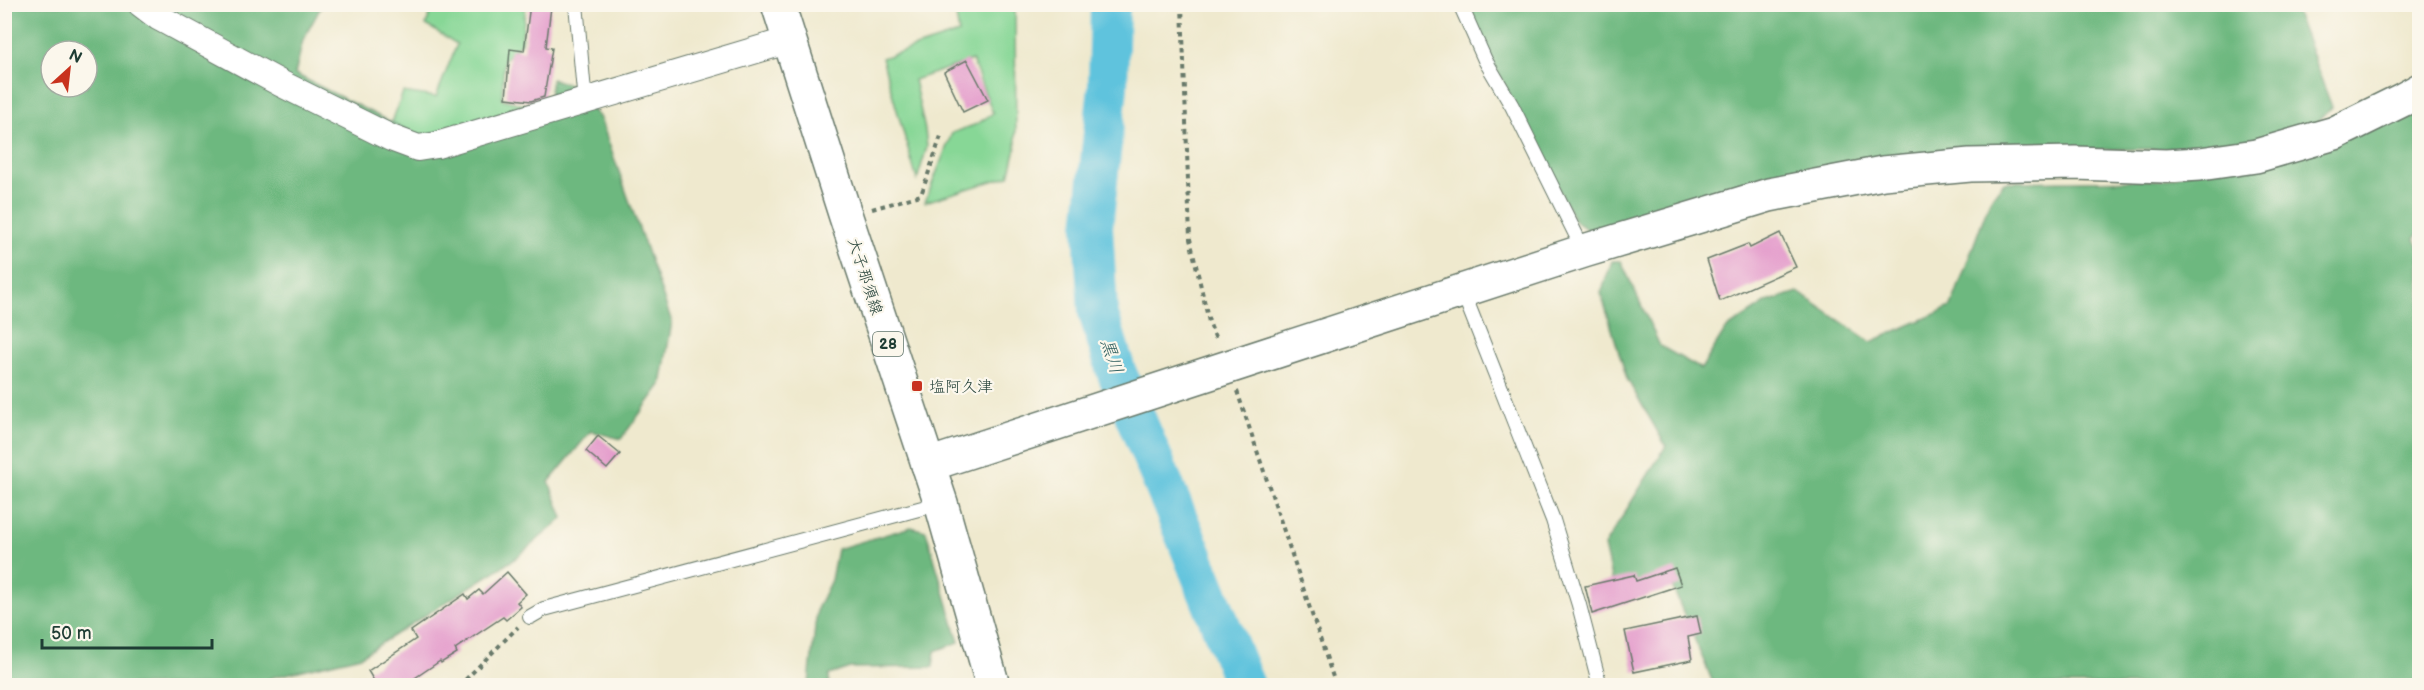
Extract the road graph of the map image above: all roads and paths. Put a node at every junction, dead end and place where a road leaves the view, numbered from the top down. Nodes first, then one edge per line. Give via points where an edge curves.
1 (141, 4) edge
2 (576, 4) edge
3 (778, 4) edge
4 (1460, 4) edge
5 (790, 40) junction
6 (2420, 90) edge
7 (585, 103) junction
8 (942, 133) dead end
9 (846, 217) junction
10 (1584, 251) junction
11 (1463, 292) junction
12 (928, 465) junction
13 (941, 503) junction
14 (530, 617) joint
15 (459, 686) edge
16 (993, 686) edge
17 (1600, 686) edge

1 - 7 street via 280,83 418,148
2 - 7 lane
3 - 5 street, 大子那須線 / 28
4 - 10 lane
5 - 7 street
5 - 9 street, 大子那須線 / 28
6 - 10 street via 2335,133 2256,156 2166,166 1993,165 1883,173 1769,195
8 - 9 path via 921,195
9 - 12 street, 大子那須線 / 28
10 - 11 street
11 - 12 street
11 - 17 lane via 1552,519
12 - 13 street, 大子那須線 / 28
13 - 14 lane via 544,609
13 - 16 street, 大子那須線 / 28
14 - 15 path

